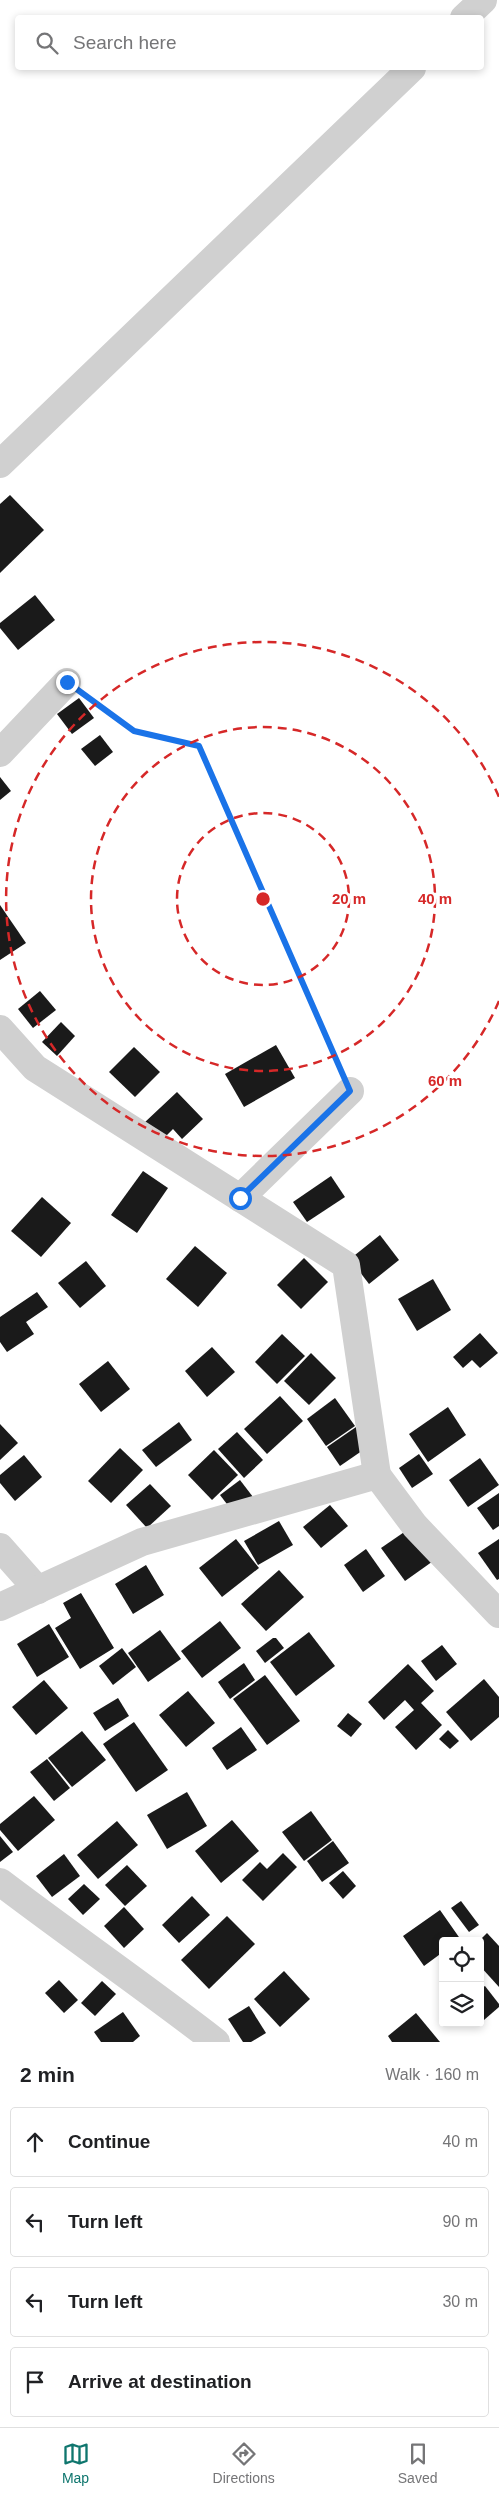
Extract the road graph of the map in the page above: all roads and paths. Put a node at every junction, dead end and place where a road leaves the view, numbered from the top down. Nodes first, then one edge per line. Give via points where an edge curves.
1 (483, 0) edge
2 (467, 15) edge
3 (410, 70) edge
4 (0, 464) edge
5 (67, 682) joint
6 (0, 753) edge
7 (0, 1029) edge
8 (350, 1091) joint
9 (240, 1198) junction
10 (377, 1475) junction
11 (0, 1547) edge
12 (38, 1590) junction
13 (0, 1607) edge
14 (499, 1614) edge
15 (0, 1882) edge
16 (216, 2042) edge

1 - 2 street
3 - 4 street
5 - 6 street
5 - 8 path via 134,731 199,746
7 - 9 street via 35,1068
8 - 9 street
9 - 10 street via 346,1265
10 - 12 street via 142,1542
10 - 14 street via 415,1526
11 - 12 street
12 - 13 street
15 - 16 street

